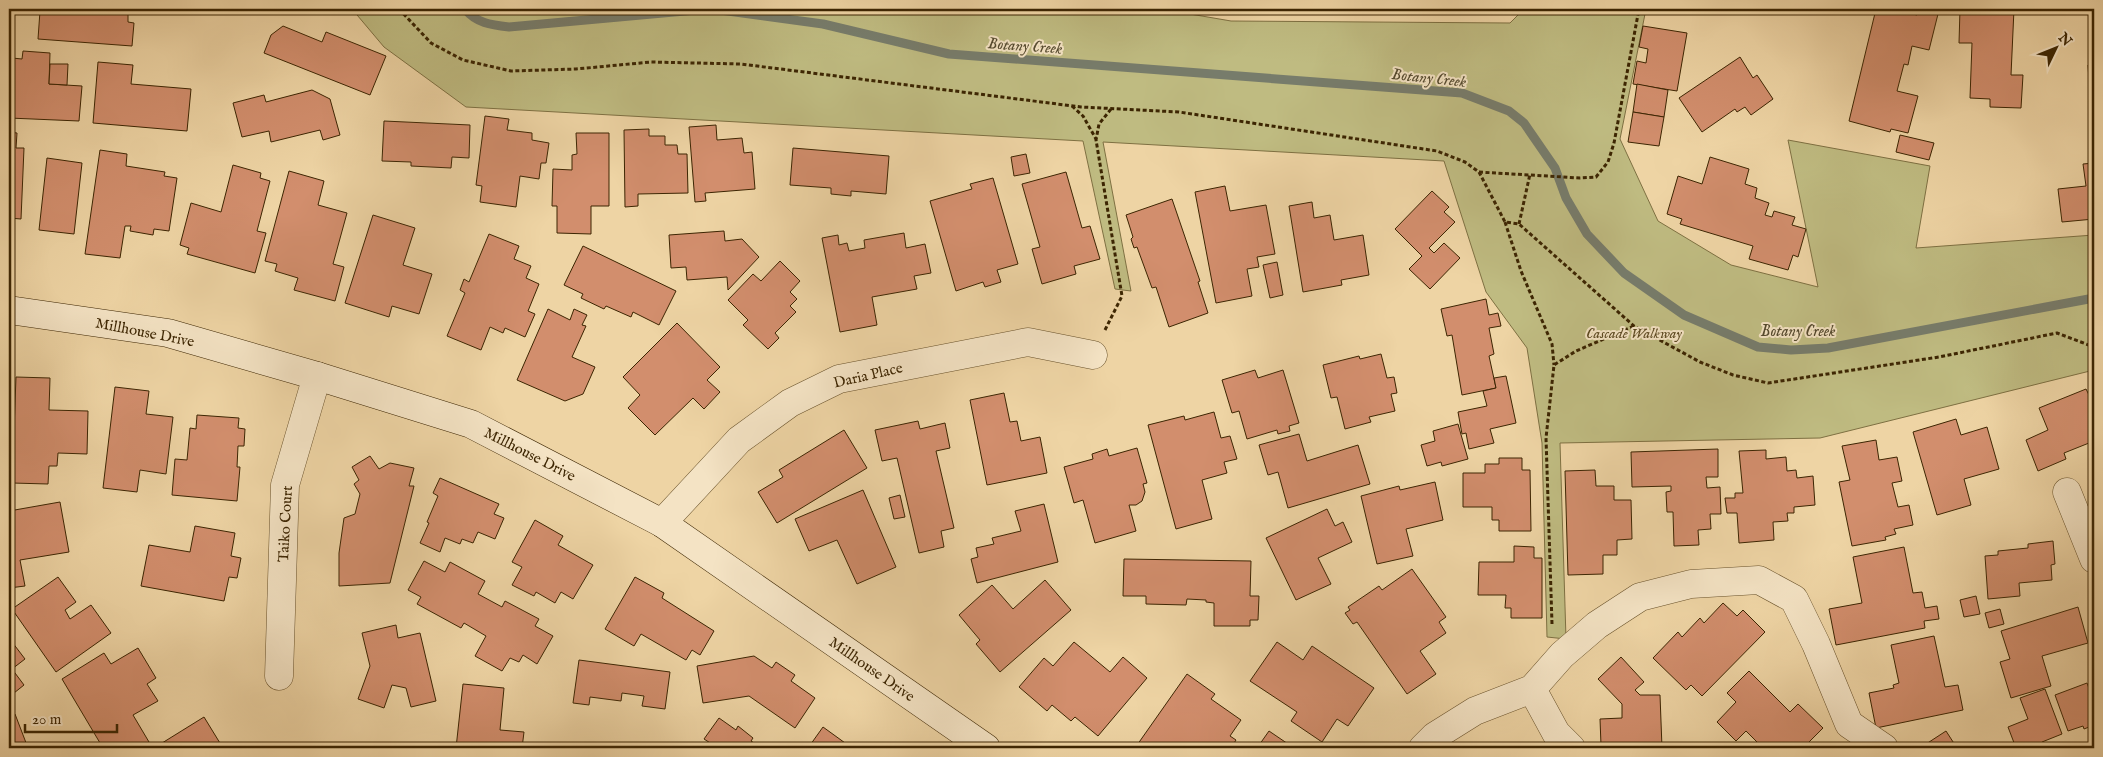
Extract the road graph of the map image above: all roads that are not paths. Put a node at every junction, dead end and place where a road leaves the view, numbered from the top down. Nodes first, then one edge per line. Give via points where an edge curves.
1 (9, 310) edge
2 (1093, 355) road end
3 (318, 376) junction
4 (2067, 492) dead end
5 (662, 523) junction
6 (2094, 559) edge
7 (279, 676) dead end
8 (1532, 689) junction
9 (986, 748) edge
10 (1423, 748) edge
11 (1571, 748) edge
12 (1884, 748) edge

1 - 3 street, Millhouse Drive via 168,333
2 - 5 street, Daria Place via 1028,342 839,379 790,403 739,440
3 - 5 street, Millhouse Drive via 470,424
3 - 7 street, Taiko Court via 285,486
4 - 6 street
5 - 9 street, Millhouse Drive
8 - 10 street via 1475,711 1435,736
8 - 11 street via 1556,733
8 - 12 street via 1562,655 1590,631 1640,597 1692,584 1759,580 1794,599 1849,724

